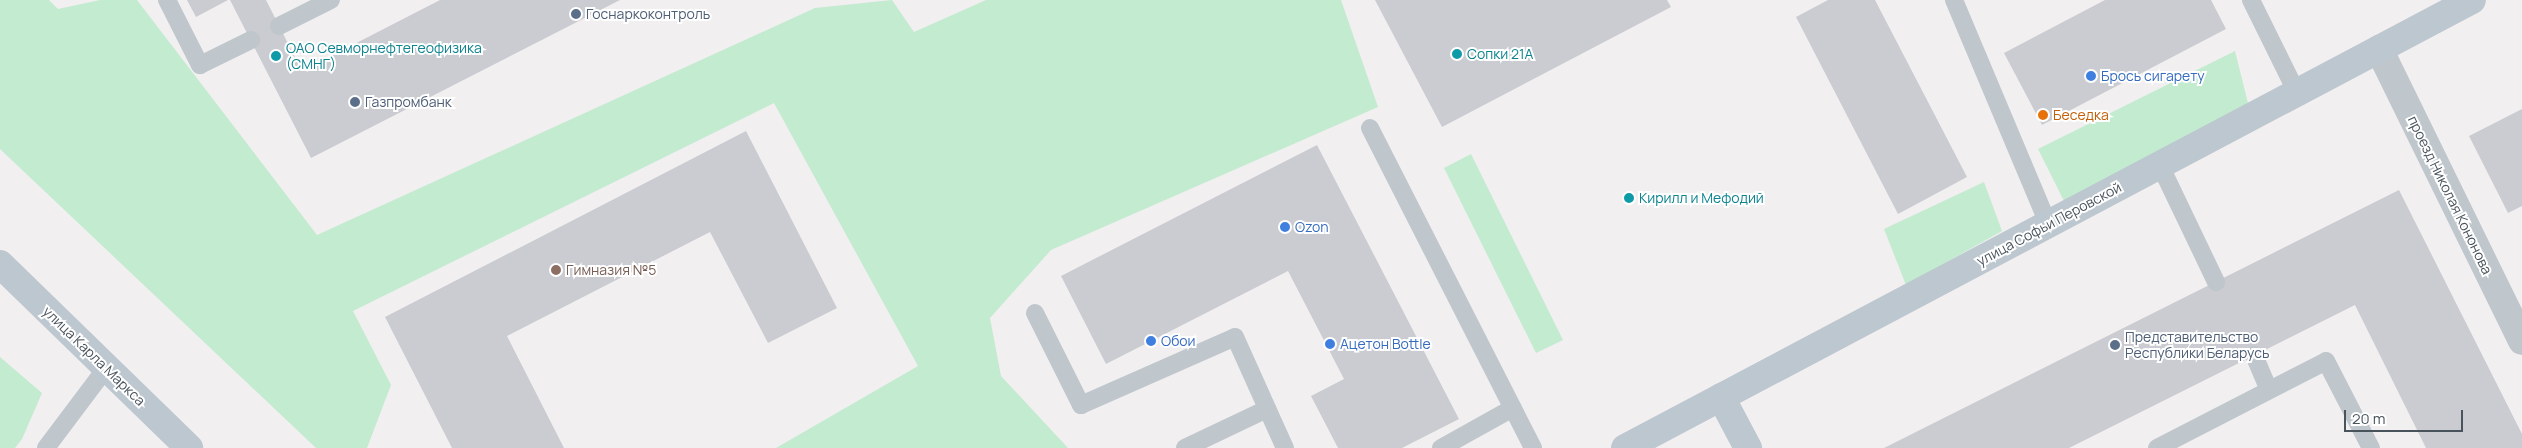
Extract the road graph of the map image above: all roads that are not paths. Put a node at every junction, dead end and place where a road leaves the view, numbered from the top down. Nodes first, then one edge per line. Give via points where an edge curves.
1 (167, 0) edge
2 (331, 0) edge
3 (1954, 0) edge
4 (2251, 0) edge
5 (2472, 0) edge
6 (279, 26) dead end
7 (250, 40) dead end
8 (2379, 49) junction
9 (2297, 93) junction
10 (1370, 128) dead end
11 (2160, 165) junction
12 (2048, 224) junction
13 (0, 264) edge
14 (2216, 282) dead end
15 (1035, 313) dead end
16 (2522, 341) edge
17 (2254, 355) dead end
18 (106, 368) junction
19 (2269, 390) junction
20 (1721, 397) junction
21 (1513, 408) junction
22 (1267, 409) junction
23 (46, 448) edge
24 (188, 448) edge
25 (1185, 448) edge
26 (1285, 448) edge
27 (1441, 448) edge
28 (1533, 448) edge
29 (1625, 448) edge
30 (1748, 448) edge
31 (2157, 448) edge
32 (2371, 448) edge

1 - 7 lane via 200,64
2 - 6 lane
3 - 12 lane
4 - 9 lane
5 - 8 street, улица Софьи Перовской
8 - 9 street, улица Софьи Перовской
8 - 16 street, проезд Николая Кононова
9 - 11 street, улица Софьи Перовской
10 - 21 lane
11 - 12 street, улица Софьи Перовской
11 - 14 lane
12 - 20 street, улица Софьи Перовской
13 - 18 street, улица Карла Маркса
15 - 22 lane via 1081,405 1235,337
17 - 19 lane
18 - 23 lane
18 - 24 street, улица Карла Маркса
19 - 31 lane
19 - 32 lane via 2326,361
20 - 29 street, улица Софьи Перовской
20 - 30 street
21 - 27 lane
21 - 28 lane
22 - 25 lane
22 - 26 lane

